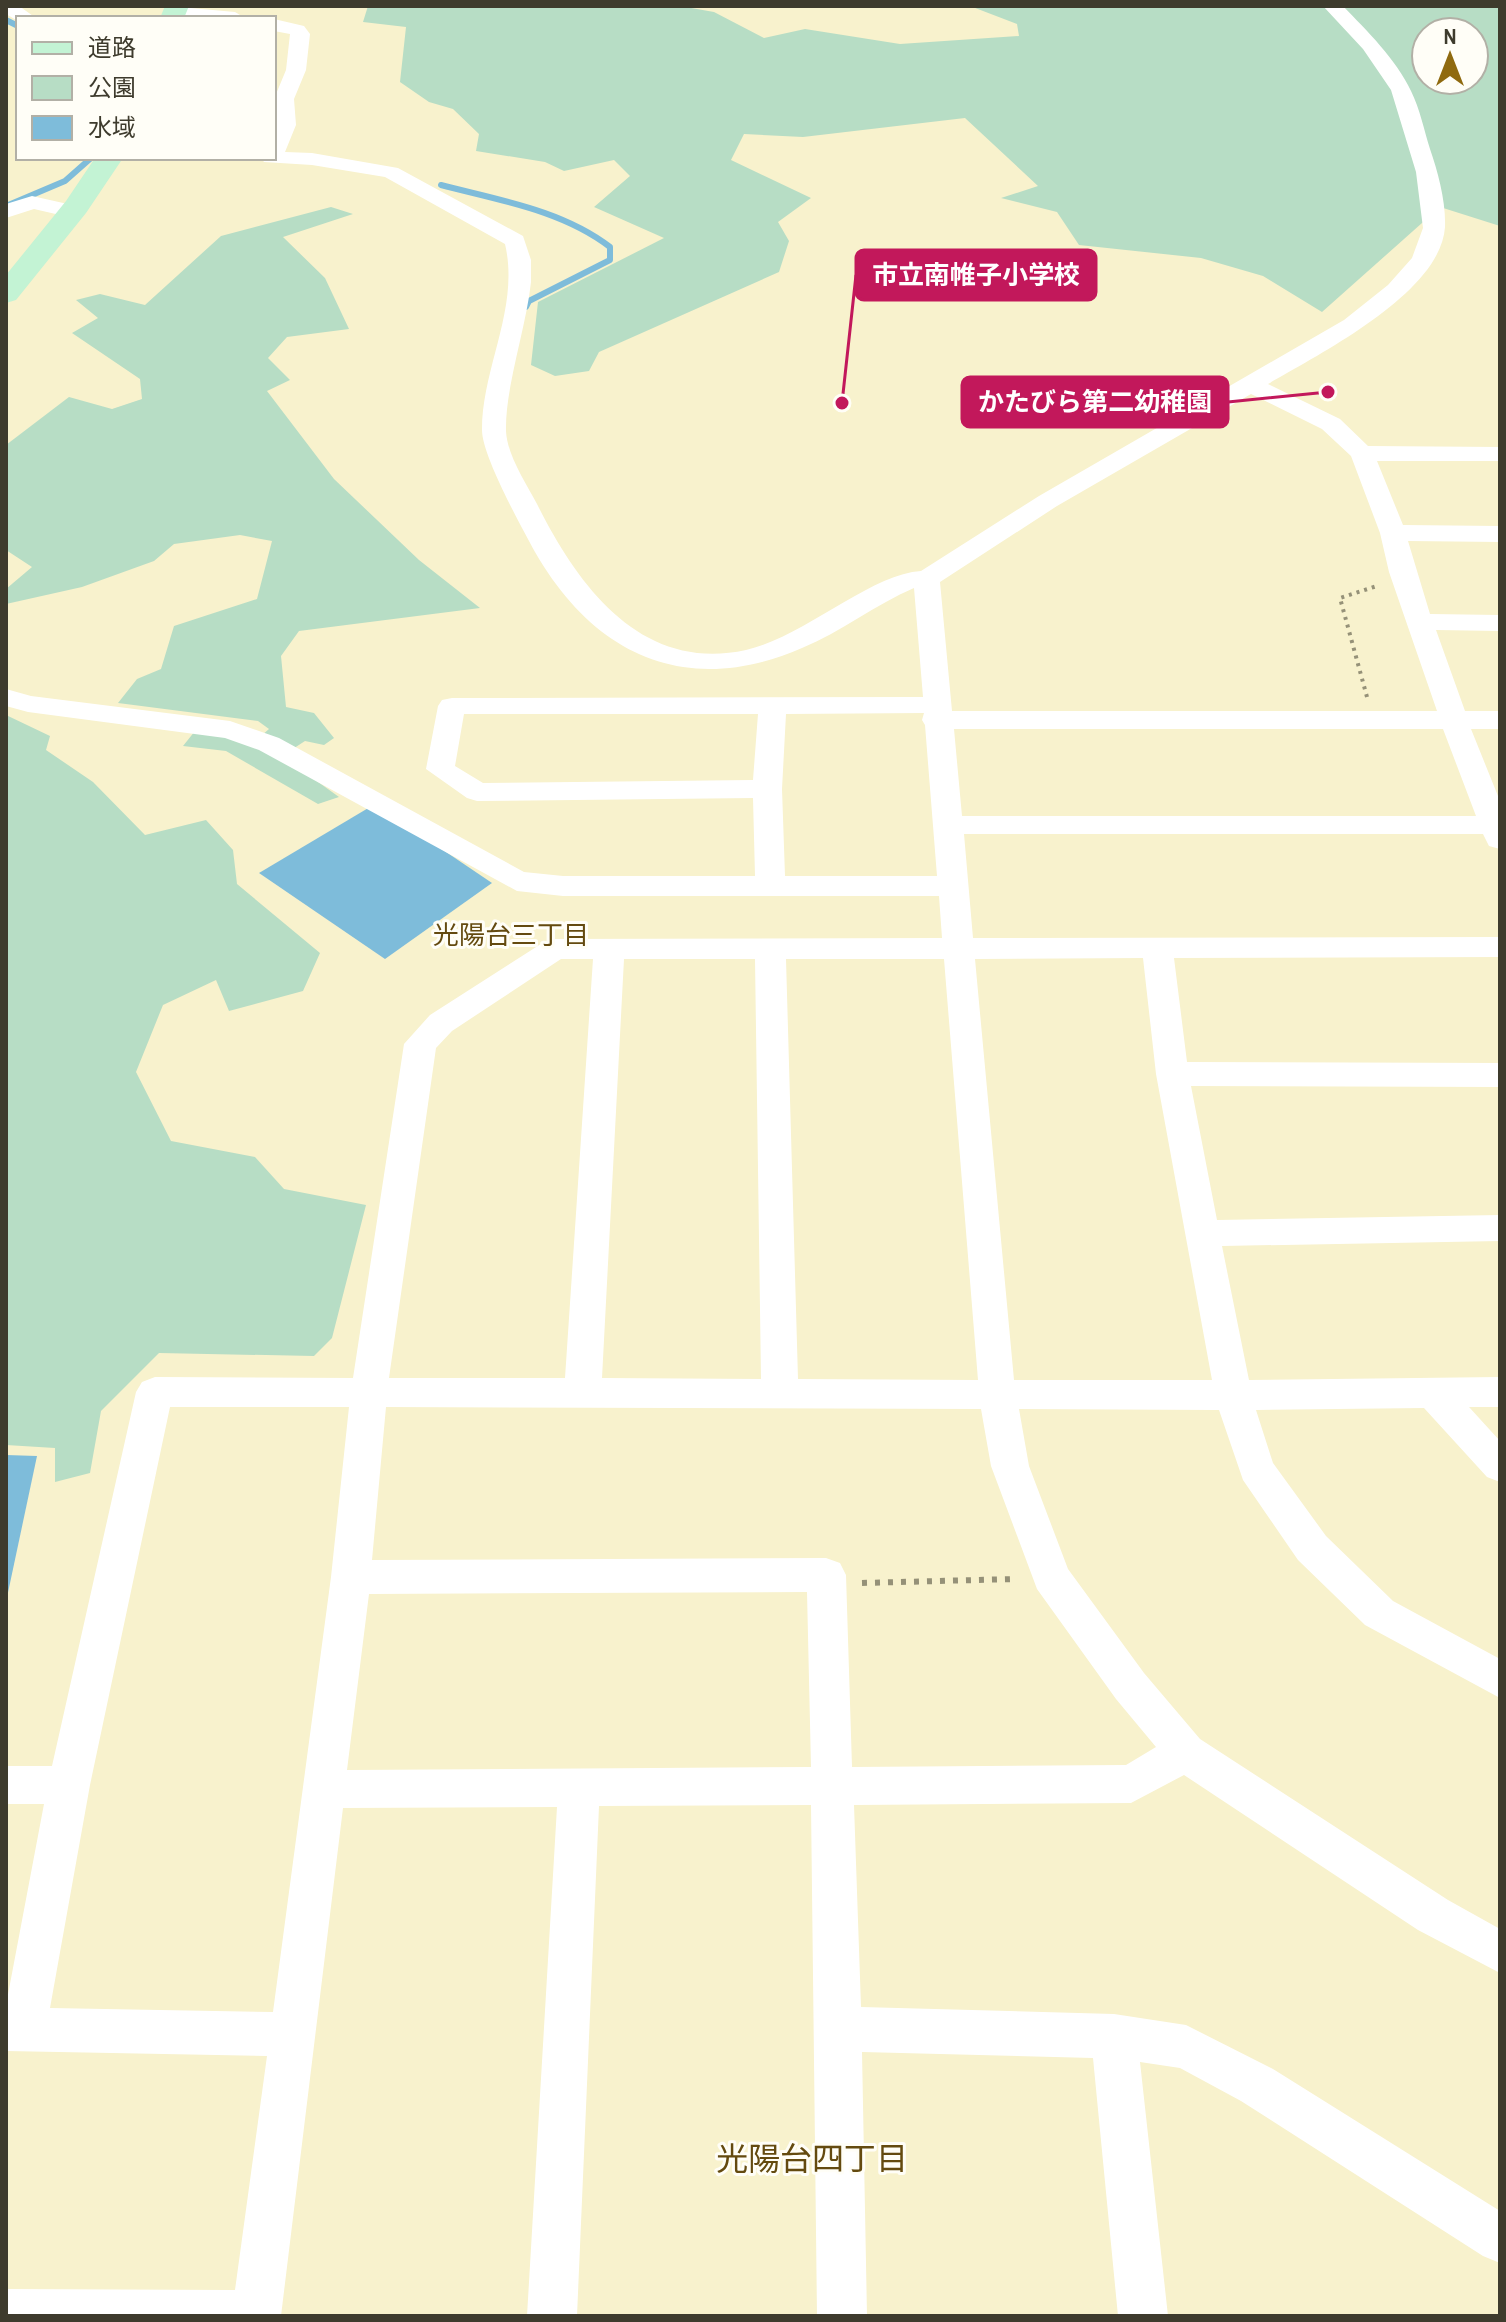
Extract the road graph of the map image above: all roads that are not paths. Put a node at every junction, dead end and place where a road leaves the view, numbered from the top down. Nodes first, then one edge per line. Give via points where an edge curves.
1 (1332, 6) edge
2 (175, 11) edge
3 (218, 16) edge
4 (276, 25) edge
5 (276, 148) edge
6 (276, 157) edge
7 (108, 160) edge
8 (6, 212) edge
9 (73, 212) junction
10 (6, 294) edge
11 (1248, 383) junction
12 (1362, 453) junction
13 (1500, 454) edge
14 (1393, 533) junction
15 (1500, 534) edge
16 (927, 579) junction
17 (1420, 622) junction
18 (1500, 623) edge
19 (6, 697) edge
20 (772, 708) junction
21 (936, 712) junction
22 (1454, 720) junction
23 (1500, 720) edge
24 (767, 789) junction
25 (947, 825) junction
26 (1499, 830) edge
27 (770, 886) junction
28 (951, 886) junction
29 (957, 946) junction
30 (770, 947) junction
31 (1157, 947) junction
32 (1500, 947) edge
33 (609, 948) junction
34 (1172, 1074) junction
35 (1500, 1075) edge
36 (1500, 1228) edge
37 (1202, 1233) junction
38 (369, 1391) junction
39 (583, 1391) junction
40 (780, 1391) junction
41 (997, 1392) junction
42 (1432, 1392) junction
43 (1500, 1392) edge
44 (1233, 1395) junction
45 (1500, 1466) edge
46 (351, 1577) junction
47 (1500, 1680) edge
48 (1185, 1752) junction
49 (6, 1785) edge
50 (69, 1785) junction
51 (830, 1787) junction
52 (324, 1789) junction
53 (579, 1789) junction
54 (1500, 1952) edge
55 (15, 2029) edge
56 (839, 2029) junction
57 (291, 2034) junction
58 (1114, 2036) junction
59 (1500, 2239) edge
60 (6, 2314) edge
61 (256, 2315) edge
62 (552, 2316) edge
63 (842, 2316) edge
64 (1143, 2316) edge

1 - 11 street via 1370,45 1401,90 1427,172 1434,228 1422,260 1396,290 1352,325
2 - 3 street
4 - 5 street via 300,34 296,70 284,99 286,125
6 - 16 street via 391,172 515,241 521,254 516,306 493,434 553,564 626,640 656,655 712,664 750,660 784,649 907,580
7 - 9 main road
8 - 9 street via 32,202
9 - 10 main road
11 - 12 street via 1331,424
11 - 16 street
12 - 13 street
12 - 14 street
14 - 15 street
14 - 17 street
16 - 21 street
17 - 18 street
17 - 22 street
19 - 27 street via 230,730 269,744 517,881 563,886
20 - 21 street
20 - 24 street
20 - 24 street via 452,706 440,769 477,792
21 - 22 street
21 - 25 street
22 - 23 street
22 - 26 street
24 - 27 street
25 - 26 street
25 - 28 street
27 - 28 street
28 - 29 street
29 - 30 street
29 - 31 street
29 - 41 street
30 - 33 street
30 - 40 street
31 - 32 street
31 - 34 street
33 - 38 street via 555,949 441,1023 420,1044
33 - 39 street
34 - 35 street
34 - 37 street
36 - 37 street
37 - 44 street
38 - 39 street
38 - 46 street
38 - 50 street via 155,1392
39 - 40 street
40 - 41 street
41 - 44 street
41 - 48 street via 1010,1466 1051,1577
42 - 43 street
42 - 44 street
42 - 45 street
44 - 47 street via 1256,1469 1312,1548 1379,1613
46 - 51 street via 826,1575
46 - 52 street
48 - 51 street via 1131,1784
48 - 54 street via 1433,1915
49 - 50 street
50 - 55 street
51 - 53 street
51 - 56 street
52 - 53 street
52 - 57 street
53 - 62 street
55 - 57 street
56 - 58 street
56 - 63 street
57 - 61 street
58 - 59 street via 1186,2047 1257,2085
58 - 64 street
60 - 61 street

